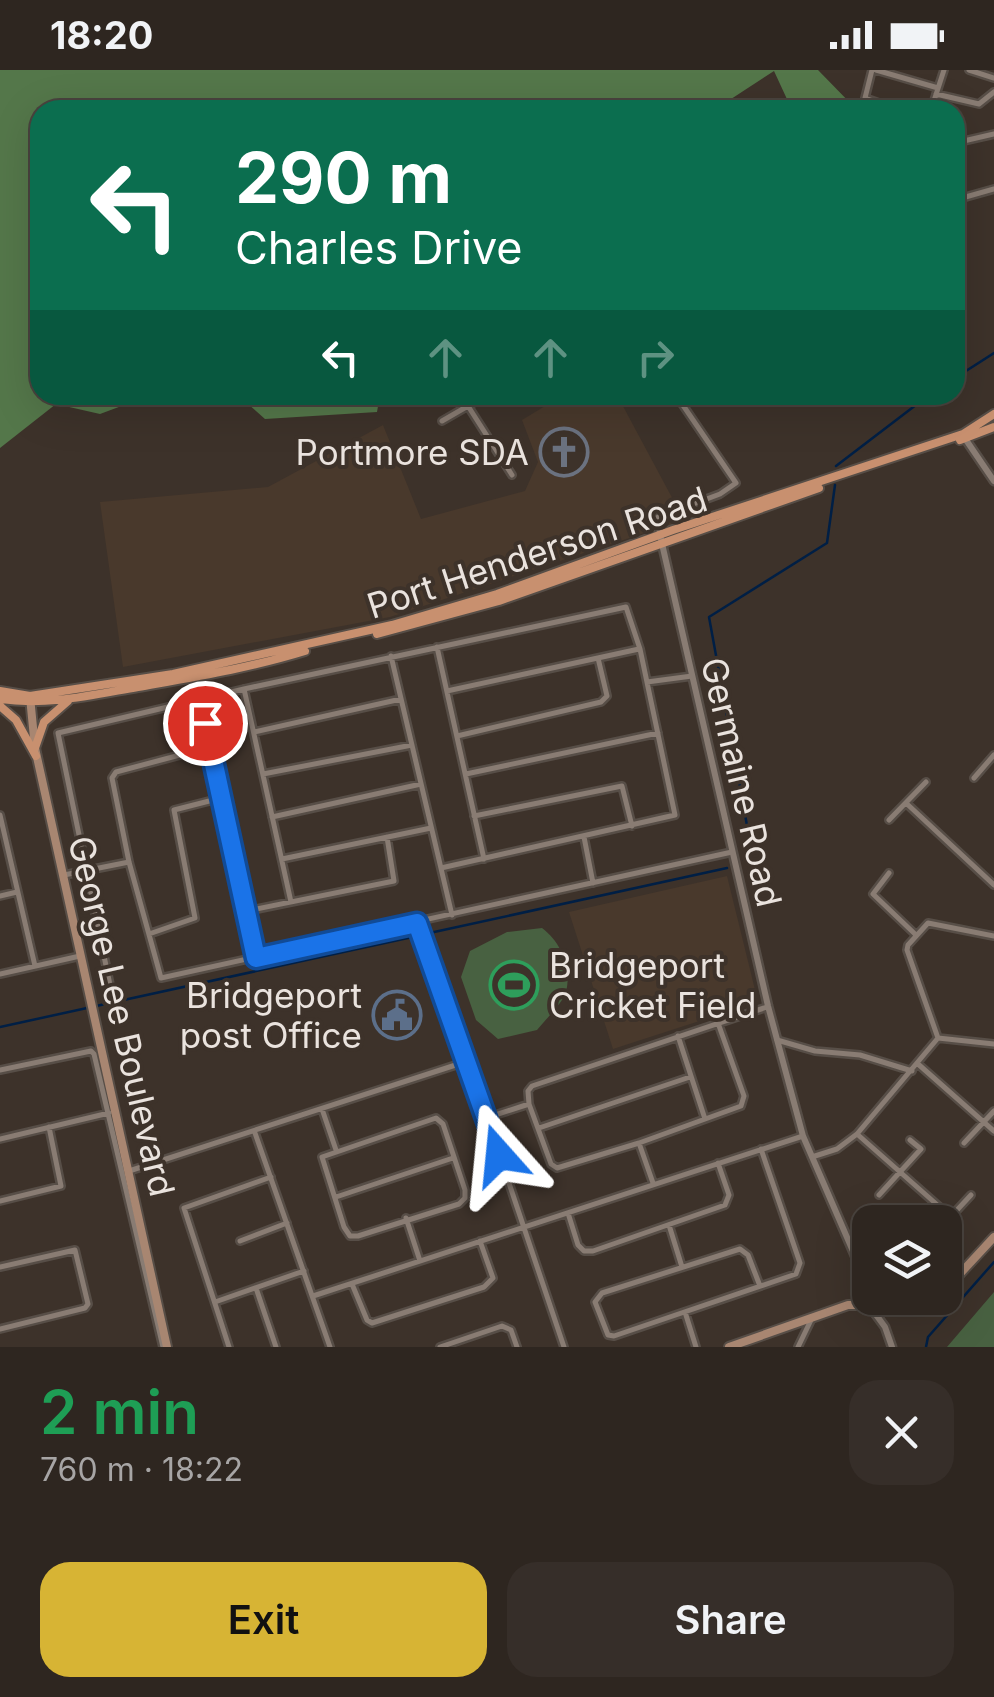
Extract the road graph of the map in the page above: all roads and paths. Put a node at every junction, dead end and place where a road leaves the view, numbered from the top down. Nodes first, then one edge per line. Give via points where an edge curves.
1 (874, 70) edge
2 (944, 70) edge
3 (969, 70) edge
4 (994, 78) edge
5 (937, 91) junction
6 (994, 92) edge
7 (868, 100) edge
8 (934, 100) edge
9 (994, 134) edge
10 (965, 141) edge
11 (994, 190) edge
12 (965, 197) edge
13 (683, 405) edge
14 (468, 406) joint
15 (994, 414) edge
16 (442, 421) dead end
17 (994, 427) edge
18 (964, 436) junction
19 (512, 475) dead end
20 (994, 481) edge
21 (661, 538) junction
22 (437, 646) junction
23 (640, 648) junction
24 (390, 656) junction
25 (598, 658) junction
26 (692, 676) junction
27 (647, 682) junction
28 (244, 689) junction
29 (0, 691) edge
30 (447, 691) junction
31 (72, 698) junction
32 (201, 699) junction
33 (401, 699) junction
34 (30, 700) junction
35 (0, 702) edge
36 (254, 732) junction
37 (658, 733) junction
38 (456, 736) junction
39 (412, 745) junction
40 (210, 748) junction
41 (36, 752) junction
42 (993, 758) edge
43 (262, 774) junction
44 (465, 774) junction
45 (974, 778) dead end
46 (926, 782) dead end
47 (421, 784) junction
48 (221, 798) junction
49 (906, 802) junction
50 (0, 814) edge
51 (474, 816) junction
52 (272, 817) junction
53 (889, 820) dead end
54 (632, 826) junction
55 (432, 828) junction
56 (388, 837) junction
57 (584, 837) junction
58 (732, 852) junction
59 (281, 859) junction
60 (484, 859) junction
61 (130, 862) junction
62 (441, 868) junction
63 (86, 870) junction
64 (889, 874) dead end
65 (63, 875) junction
66 (593, 883) junction
67 (994, 885) edge
68 (17, 892) junction
69 (0, 896) edge
70 (291, 902) junction
71 (246, 911) junction
72 (452, 915) junction
73 (417, 923) junction
74 (149, 934) junction
75 (916, 935) junction
76 (994, 936) edge
77 (80, 956) junction
78 (256, 958) junction
79 (35, 966) junction
80 (0, 974) edge
81 (110, 986) dead end
82 (768, 1006) junction
83 (718, 1023) junction
84 (678, 1036) junction
85 (938, 1038) junction
86 (777, 1040) junction
87 (994, 1044) edge
88 (468, 1061) junction
89 (918, 1064) junction
90 (0, 1070) edge
91 (912, 1071) junction
92 (690, 1077) junction
93 (529, 1104) junction
94 (322, 1109) junction
95 (994, 1111) edge
96 (112, 1112) junction
97 (486, 1118) junction
98 (705, 1118) junction
99 (983, 1122) junction
100 (49, 1127) junction
101 (539, 1128) junction
102 (994, 1131) edge
103 (254, 1132) junction
104 (857, 1134) junction
105 (803, 1136) junction
106 (0, 1139) edge
107 (910, 1140) dead end
108 (639, 1143) junction
109 (964, 1143) dead end
110 (760, 1149) junction
111 (336, 1150) junction
112 (814, 1156) junction
113 (454, 1158) junction
114 (718, 1163) junction
115 (900, 1171) junction
116 (129, 1172) junction
117 (271, 1177) junction
118 (654, 1184) junction
119 (879, 1195) dead end
120 (971, 1195) dead end
121 (336, 1197) junction
122 (0, 1201) edge
123 (938, 1205) edge
124 (962, 1205) edge
125 (568, 1212) junction
126 (406, 1218) junction
127 (288, 1223) junction
128 (669, 1225) junction
129 (524, 1229) junction
130 (994, 1237) edge
131 (240, 1240) dead end
132 (480, 1240) junction
133 (852, 1249) edge
134 (420, 1261) junction
135 (0, 1266) edge
136 (682, 1267) junction
137 (304, 1270) junction
138 (962, 1272) edge
139 (352, 1284) junction
140 (760, 1286) junction
141 (255, 1288) junction
142 (313, 1296) junction
143 (852, 1296) edge
144 (215, 1302) junction
145 (852, 1307) edge
146 (838, 1309) junction
147 (685, 1312) junction
148 (876, 1315) edge
149 (884, 1315) edge
150 (812, 1318) junction
151 (885, 1327) junction
152 (0, 1329) edge
153 (165, 1347) edge
154 (230, 1347) edge
155 (276, 1347) edge
156 (330, 1347) edge
157 (440, 1347) edge
158 (517, 1347) edge
159 (564, 1347) edge
160 (696, 1347) edge
161 (730, 1347) edge
162 (798, 1347) edge
163 (892, 1347) edge

1 - 5 street
1 - 7 street via 864,93
2 - 5 street
3 - 4 street
5 - 6 street via 979,104
5 - 8 street
9 - 10 street
11 - 12 street
13 - 21 street via 736,483 656,518
14 - 16 street
14 - 19 street
15 - 18 main road
17 - 18 main road
18 - 20 street
18 - 21 main road, Port Henderson Road
21 - 26 street, Germaine Road
21 - 31 main road, Port Henderson Road via 453,615 264,664
21 - 34 main road, Port Henderson Road via 392,625
22 - 23 street via 626,606
22 - 24 street
22 - 30 street
23 - 25 street
23 - 27 street
24 - 28 street
24 - 33 street
25 - 30 street
25 - 38 street via 602,702
26 - 27 street
26 - 58 street, Germaine Road
27 - 37 street
28 - 32 street
28 - 36 street
29 - 34 main road, Port Henderson Road
30 - 38 street
31 - 34 main road, Port Henderson Road
31 - 41 main road via 44,722
32 - 40 street
32 - 63 street via 58,733
33 - 36 street
33 - 39 street
34 - 35 main road, Port Henderson Road
34 - 41 main road, George Lee Boulevard
35 - 41 main road
36 - 43 street
37 - 44 street
37 - 54 street via 675,815
38 - 44 street
39 - 43 street
39 - 47 street
40 - 48 street
40 - 61 street via 112,774
41 - 65 main road, George Lee Boulevard
42 - 45 street
43 - 52 street
44 - 51 street
46 - 49 street
47 - 52 street
47 - 55 street
48 - 71 street
48 - 74 street via 174,810 195,918
49 - 53 street
49 - 67 street
50 - 68 street
51 - 54 street via 622,786
51 - 60 street
52 - 59 street
54 - 57 street
55 - 56 street
55 - 62 street
56 - 59 street
56 - 70 street via 395,880
57 - 60 street
57 - 66 street
58 - 66 street
58 - 82 street, Germaine Road
59 - 70 street
60 - 62 street
61 - 63 street
61 - 74 street
62 - 72 street
63 - 65 street
63 - 81 street
64 - 75 street via 872,894
65 - 77 main road, George Lee Boulevard
66 - 72 street
68 - 69 street
68 - 79 street
70 - 71 street
71 - 78 street
72 - 73 street
73 - 78 street
73 - 88 street
74 - 78 street via 161,978
75 - 76 street via 932,922
75 - 85 street via 907,950
77 - 79 street
77 - 96 main road, George Lee Boulevard
79 - 80 street
82 - 83 street
82 - 86 street, Germaine Road
83 - 84 street
83 - 98 street via 744,1100
84 - 92 street
84 - 93 street via 529,1088
85 - 87 street
85 - 89 street
86 - 91 street
86 - 105 street, Germaine Road
88 - 94 street
88 - 97 street
89 - 91 street
89 - 99 street
90 - 96 street via 93,1052
91 - 104 street
92 - 98 street
92 - 101 street
93 - 97 street
93 - 101 street
94 - 103 street
94 - 111 street
95 - 99 street
96 - 100 street
96 - 116 main road, George Lee Boulevard
96 - 153 street
97 - 129 street
98 - 108 street
99 - 102 street
99 - 109 street
100 - 106 street
100 - 122 street via 61,1186
101 - 108 street via 557,1168
103 - 116 street
103 - 117 street
104 - 112 street via 838,1150
104 - 115 street
105 - 110 street
105 - 112 street, Germaine Road
107 - 115 street via 920,1149
108 - 118 street
110 - 114 street
110 - 140 street via 800,1268
111 - 113 street via 436,1118
111 - 121 street via 322,1159
112 - 133 street, Germaine Road
113 - 121 street
113 - 126 street via 465,1198
114 - 118 street
114 - 128 street via 728,1202
115 - 119 street
115 - 123 street
116 - 153 main road, George Lee Boulevard
117 - 127 street
117 - 144 street via 184,1208
118 - 125 street
120 - 124 street
121 - 126 street via 346,1232 354,1237
125 - 128 street via 578,1245 588,1252
125 - 129 street
126 - 134 street
127 - 131 street
127 - 137 street
128 - 136 street
129 - 132 street
129 - 159 street
130 - 138 main road
132 - 134 street
132 - 139 street via 493,1278 484,1287 372,1324
134 - 139 street
135 - 152 street via 75,1250 88,1304
136 - 140 street via 743,1250
136 - 147 street via 602,1292 595,1302 612,1337
137 - 141 street
137 - 142 street
139 - 142 street
140 - 147 street
141 - 144 street
141 - 155 street
142 - 156 street
143 - 146 main road
144 - 154 street
145 - 146 main road
146 - 150 main road
147 - 160 street
148 - 151 street
149 - 151 street
150 - 161 main road
150 - 162 street
151 - 163 street
157 - 158 street via 502,1326

